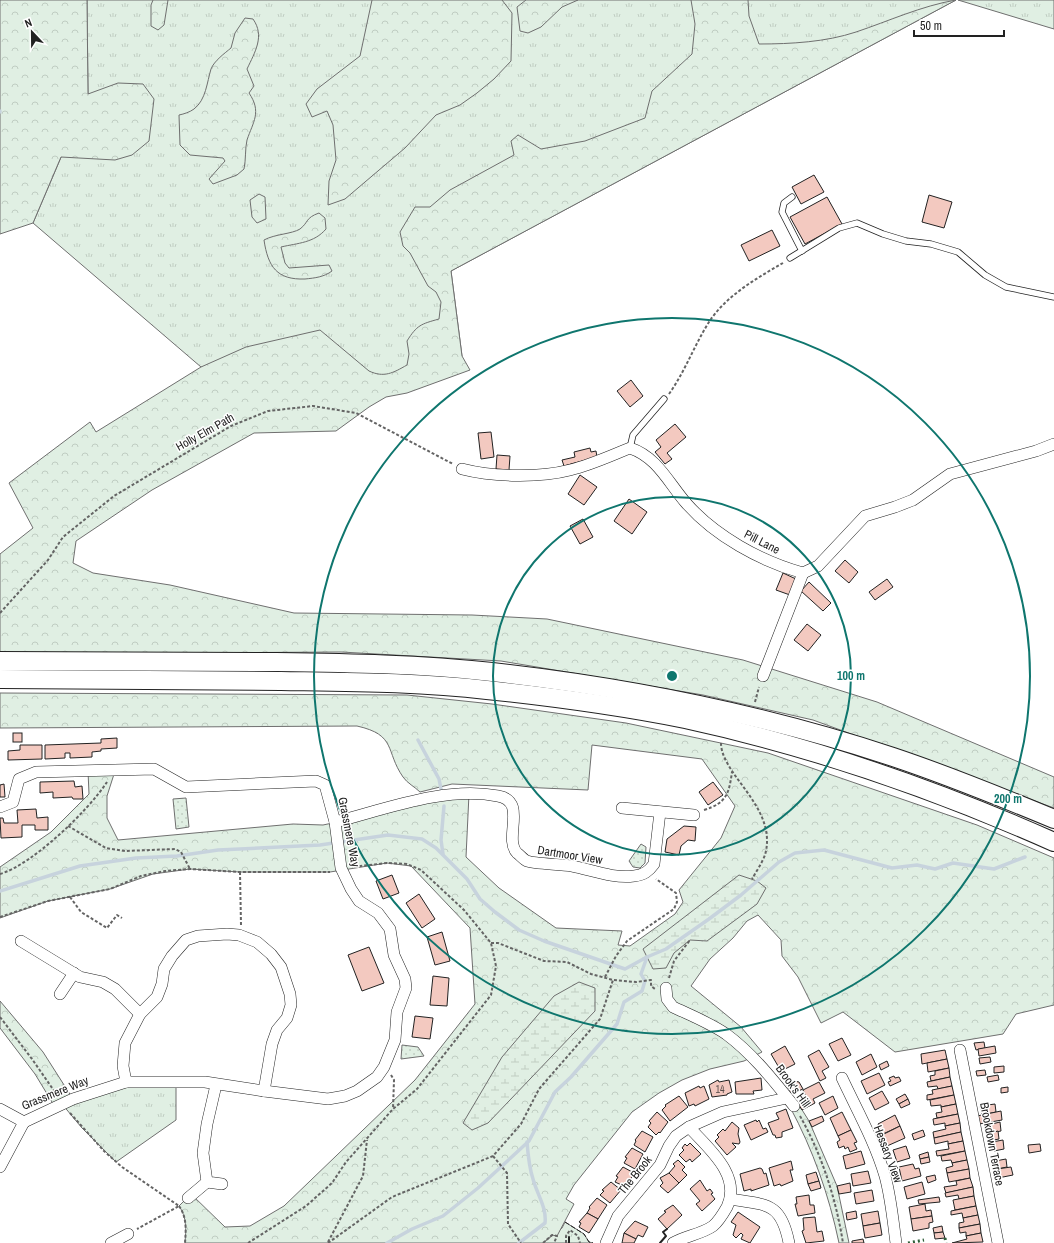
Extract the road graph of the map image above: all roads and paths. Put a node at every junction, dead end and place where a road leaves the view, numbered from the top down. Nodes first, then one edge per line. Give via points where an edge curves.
1 (792, 197) dead end
2 (802, 251) junction
3 (790, 258) joint
4 (1054, 297) edge
5 (664, 399) joint
6 (1054, 444) edge
7 (630, 448) junction
8 (462, 468) joint
9 (803, 573) junction
10 (0, 613) edge
11 (0, 661) edge
12 (763, 676) joint
13 (0, 679) edge
14 (754, 707) dead end
15 (721, 740) dead end
16 (107, 771) junction
17 (732, 771) junction
18 (0, 807) edge
19 (622, 808) dead end
20 (660, 812) junction
21 (694, 815) joint
22 (1054, 819) edge
23 (334, 822) junction
24 (68, 826) junction
25 (1054, 842) edge
26 (341, 868) junction
27 (190, 869) junction
28 (649, 870) junction
29 (240, 872) junction
30 (0, 874) edge
31 (752, 879) dead end
32 (70, 897) dead end
33 (0, 918) edge
34 (122, 918) dead end
35 (240, 927) dead end
36 (690, 940) dead end
37 (21, 941) dead end
38 (491, 943) junction
39 (74, 973) junction
40 (605, 977) junction
41 (614, 980) junction
42 (651, 980) dead end
43 (666, 988) joint
44 (60, 994) dead end
45 (140, 1014) junction
46 (0, 1017) edge
47 (960, 1050) dead end
48 (384, 1067) junction
49 (841, 1078) dead end
50 (126, 1082) junction
51 (216, 1085) junction
52 (264, 1091) junction
53 (791, 1102) junction
54 (62, 1104) junction
55 (0, 1109) edge
56 (393, 1109) junction
57 (24, 1122) junction
58 (689, 1127) junction
59 (367, 1139) junction
60 (493, 1156) junction
61 (0, 1167) edge
62 (207, 1182) junction
63 (222, 1184) dead end
64 (188, 1198) joint
65 (730, 1199) junction
66 (179, 1206) junction
67 (128, 1234) joint
68 (111, 1243) edge
69 (186, 1243) edge
70 (248, 1243) edge
71 (327, 1243) edge
72 (521, 1243) edge
73 (543, 1243) edge
74 (554, 1243) edge
75 (566, 1243) edge
76 (580, 1243) edge
77 (606, 1243) edge
78 (673, 1243) edge
79 (789, 1243) edge
80 (843, 1243) edge
81 (896, 1243) edge
82 (998, 1243) edge

1 - 2 lane via 784,203 782,212
2 - 3 lane
2 - 4 lane via 839,228 857,223 900,239 958,252 985,275 1006,287
3 - 5 path via 747,285 724,304 712,319 678,381
5 - 7 lane via 633,435
6 - 9 street via 950,474 913,500 865,516 818,566
7 - 8 street via 568,470 535,474 488,474
7 - 9 street, Pill Lane via 642,452 654,462 700,518 764,559
8 - 10 path, Holly Elm Path via 356,413 313,406 268,411 231,426 114,496 63,537 48,560
9 - 12 street
11 - 22 highway via 368,663 489,671 587,684 788,725 892,756 980,788
12 - 14 path
13 - 25 highway via 360,682 484,689 592,703 686,720 786,745 947,798
15 - 17 path via 721,751
16 - 18 street, Grassmere Way via 36,772 19,779 13,802
16 - 23 street, Grassmere Way via 154,769 186,787 316,781 325,785
16 - 24 path via 107,781 99,794
17 - 21 path via 729,792 724,800 713,808
17 - 31 path via 762,814 767,839 765,855
19 - 20 street
20 - 21 street
20 - 28 street via 654,864
23 - 26 street, Grassmere Way
23 - 28 street, Dartmoor View via 447,794 500,796 508,800 513,807 512,840 516,852 527,861 572,866 618,876 633,876
24 - 27 path via 106,848 125,851 175,849 181,852
24 - 30 path via 21,864
26 - 29 path via 330,872
26 - 38 path via 387,863 407,864 421,870 464,910
26 - 48 street, Grassmere Way via 350,889 360,901 378,913 390,929 394,955 405,979 406,988 397,1012 395,1040
27 - 29 path
27 - 33 path via 141,876 110,889 48,901
28 - 40 path via 659,882 676,893 678,902 674,909 628,941 616,956
29 - 35 path
32 - 34 path via 81,912 107,928 117,916
36 - 43 path via 674,961
37 - 39 street
38 - 40 path via 498,943 544,961 567,962
38 - 56 path via 496,966 491,994 417,1089
39 - 44 street
39 - 45 street via 115,988
40 - 41 path
41 - 42 path
41 - 60 path via 600,1019 539,1089 521,1124
43 - 53 street, Brook's Hill via 667,999 673,1006 725,1033 767,1071
45 - 50 street via 131,1029 123,1054
45 - 52 street via 157,996 164,969 186,940 198,936 227,934 239,935 257,942 281,967 291,1005 287,1018 272,1044
46 - 54 path
47 - 82 street, Brookdown Terrace
48 - 52 street, Grassmere Way via 367,1086 345,1096 328,1099
48 - 56 path via 394,1080
49 - 81 street, Hessary View via 885,1175
50 - 51 street, Grassmere Way via 205,1082
50 - 54 street, Grassmere Way via 72,1098
51 - 52 street, Grassmere Way
51 - 62 street via 203,1153
53 - 58 street, The Brook via 723,1112
53 - 80 path, Brook's Hill via 814,1144 830,1186 839,1216
54 - 57 street, Grassmere Way
54 - 66 path via 122,1167
55 - 57 street, Grassmere Way
56 - 59 path
57 - 61 street
58 - 65 street via 719,1159 727,1173 731,1190
58 - 77 street, The Brook via 676,1136 660,1165 618,1216
59 - 70 path via 346,1162 332,1183 306,1206
59 - 71 path via 363,1176
60 - 71 path via 392,1197
60 - 72 path via 507,1173 508,1224
62 - 63 street
62 - 64 street
64 - 66 path
65 - 78 street via 722,1217 712,1227
65 - 79 street via 764,1204 779,1214
66 - 67 path
66 - 69 path via 184,1213
67 - 68 street
73 - 74 path via 552,1235 557,1236
75 - 76 path via 566,1236 570,1230 578,1236

